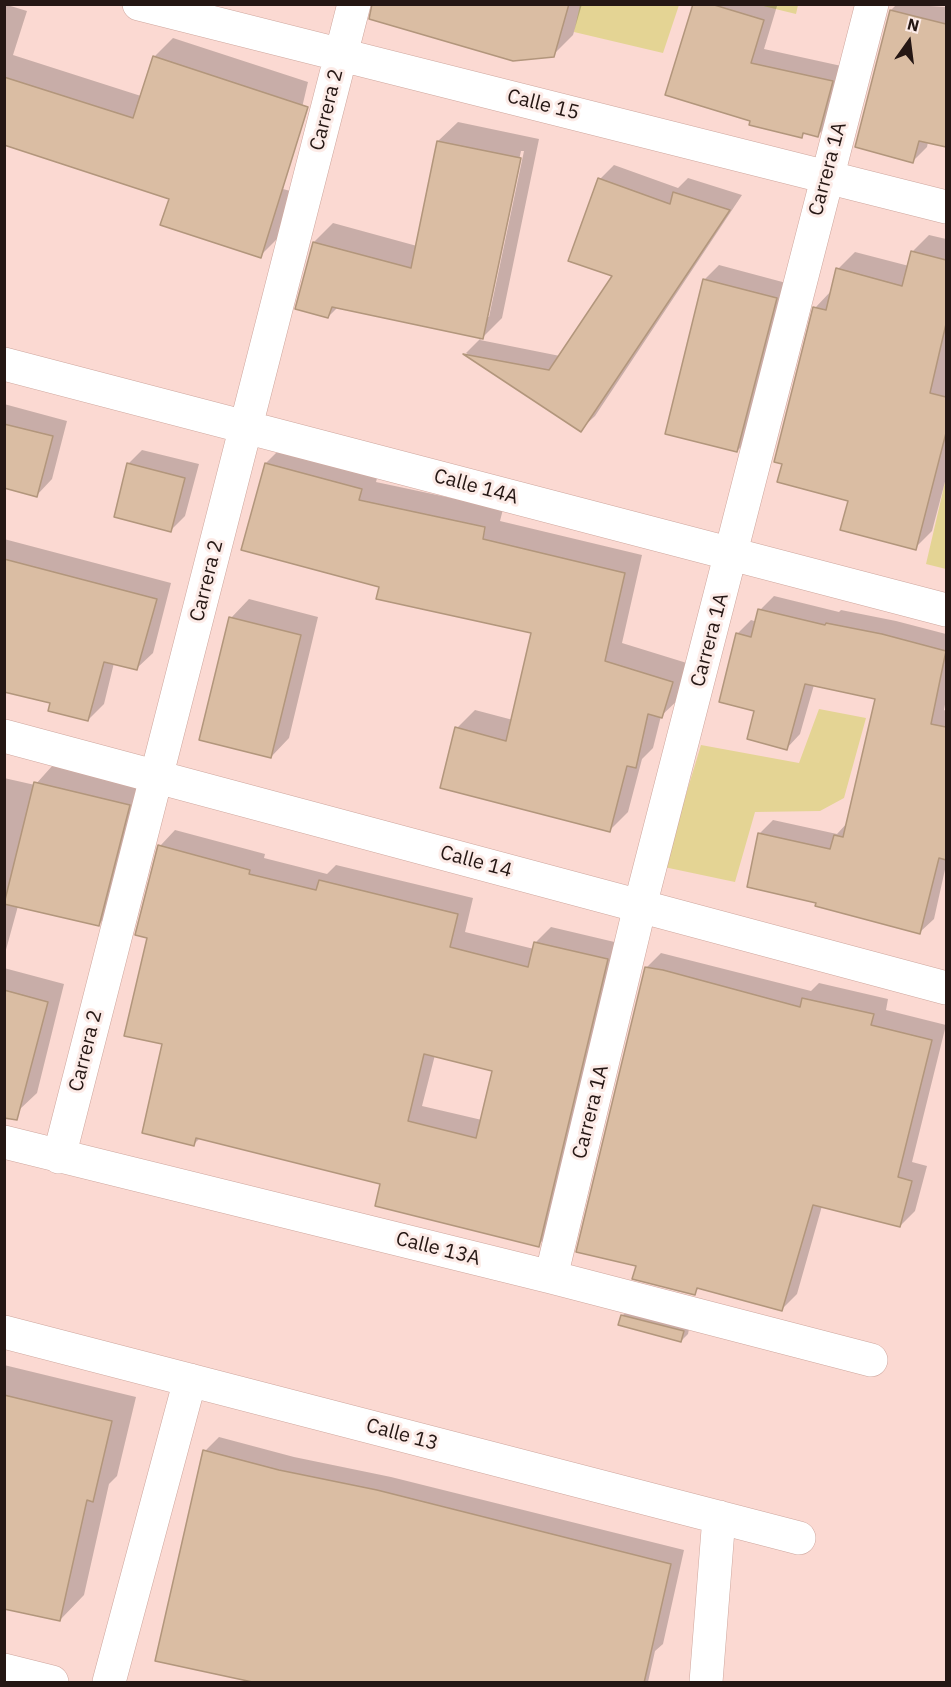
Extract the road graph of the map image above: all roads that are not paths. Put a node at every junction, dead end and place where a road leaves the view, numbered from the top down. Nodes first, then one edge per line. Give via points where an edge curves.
1 (139, 4) edge
2 (354, 4) edge
3 (872, 4) edge
4 (341, 55) junction
5 (825, 176) junction
6 (946, 207) edge
7 (4, 364) edge
8 (246, 427) junction
9 (732, 554) junction
10 (946, 610) edge
11 (4, 736) edge
12 (156, 777) junction
13 (640, 906) junction
14 (946, 988) edge
15 (4, 1142) edge
16 (59, 1157) junction
17 (551, 1277) junction
18 (4, 1332) edge
19 (871, 1360) dead end
20 (190, 1380) junction
21 (718, 1517) junction
22 (799, 1538) dead end
23 (4, 1670) edge
24 (52, 1683) edge
25 (109, 1683) edge
26 (706, 1683) edge

1 - 4 street, Calle 15
2 - 4 street, Carrera 2
3 - 5 street, Carrera 1A
4 - 5 street, Calle 15
4 - 8 street, Carrera 2
5 - 6 street, Calle 15
5 - 9 street, Carrera 1A
7 - 8 street, Calle 14A
8 - 9 street, Calle 14A
8 - 12 street, Carrera 2
9 - 10 street, Calle 14A
9 - 13 street, Carrera 1A
11 - 12 street, Calle 14
12 - 13 street, Calle 14
12 - 16 street, Carrera 2
13 - 14 street, Calle 14
13 - 17 street, Carrera 1A
15 - 16 street, Calle 13A
16 - 17 street, Calle 13A
17 - 19 street, Calle 13A
18 - 20 street, Calle 13
20 - 21 street, Calle 13
20 - 25 street
21 - 22 street, Calle 13
21 - 26 street
23 - 24 street

